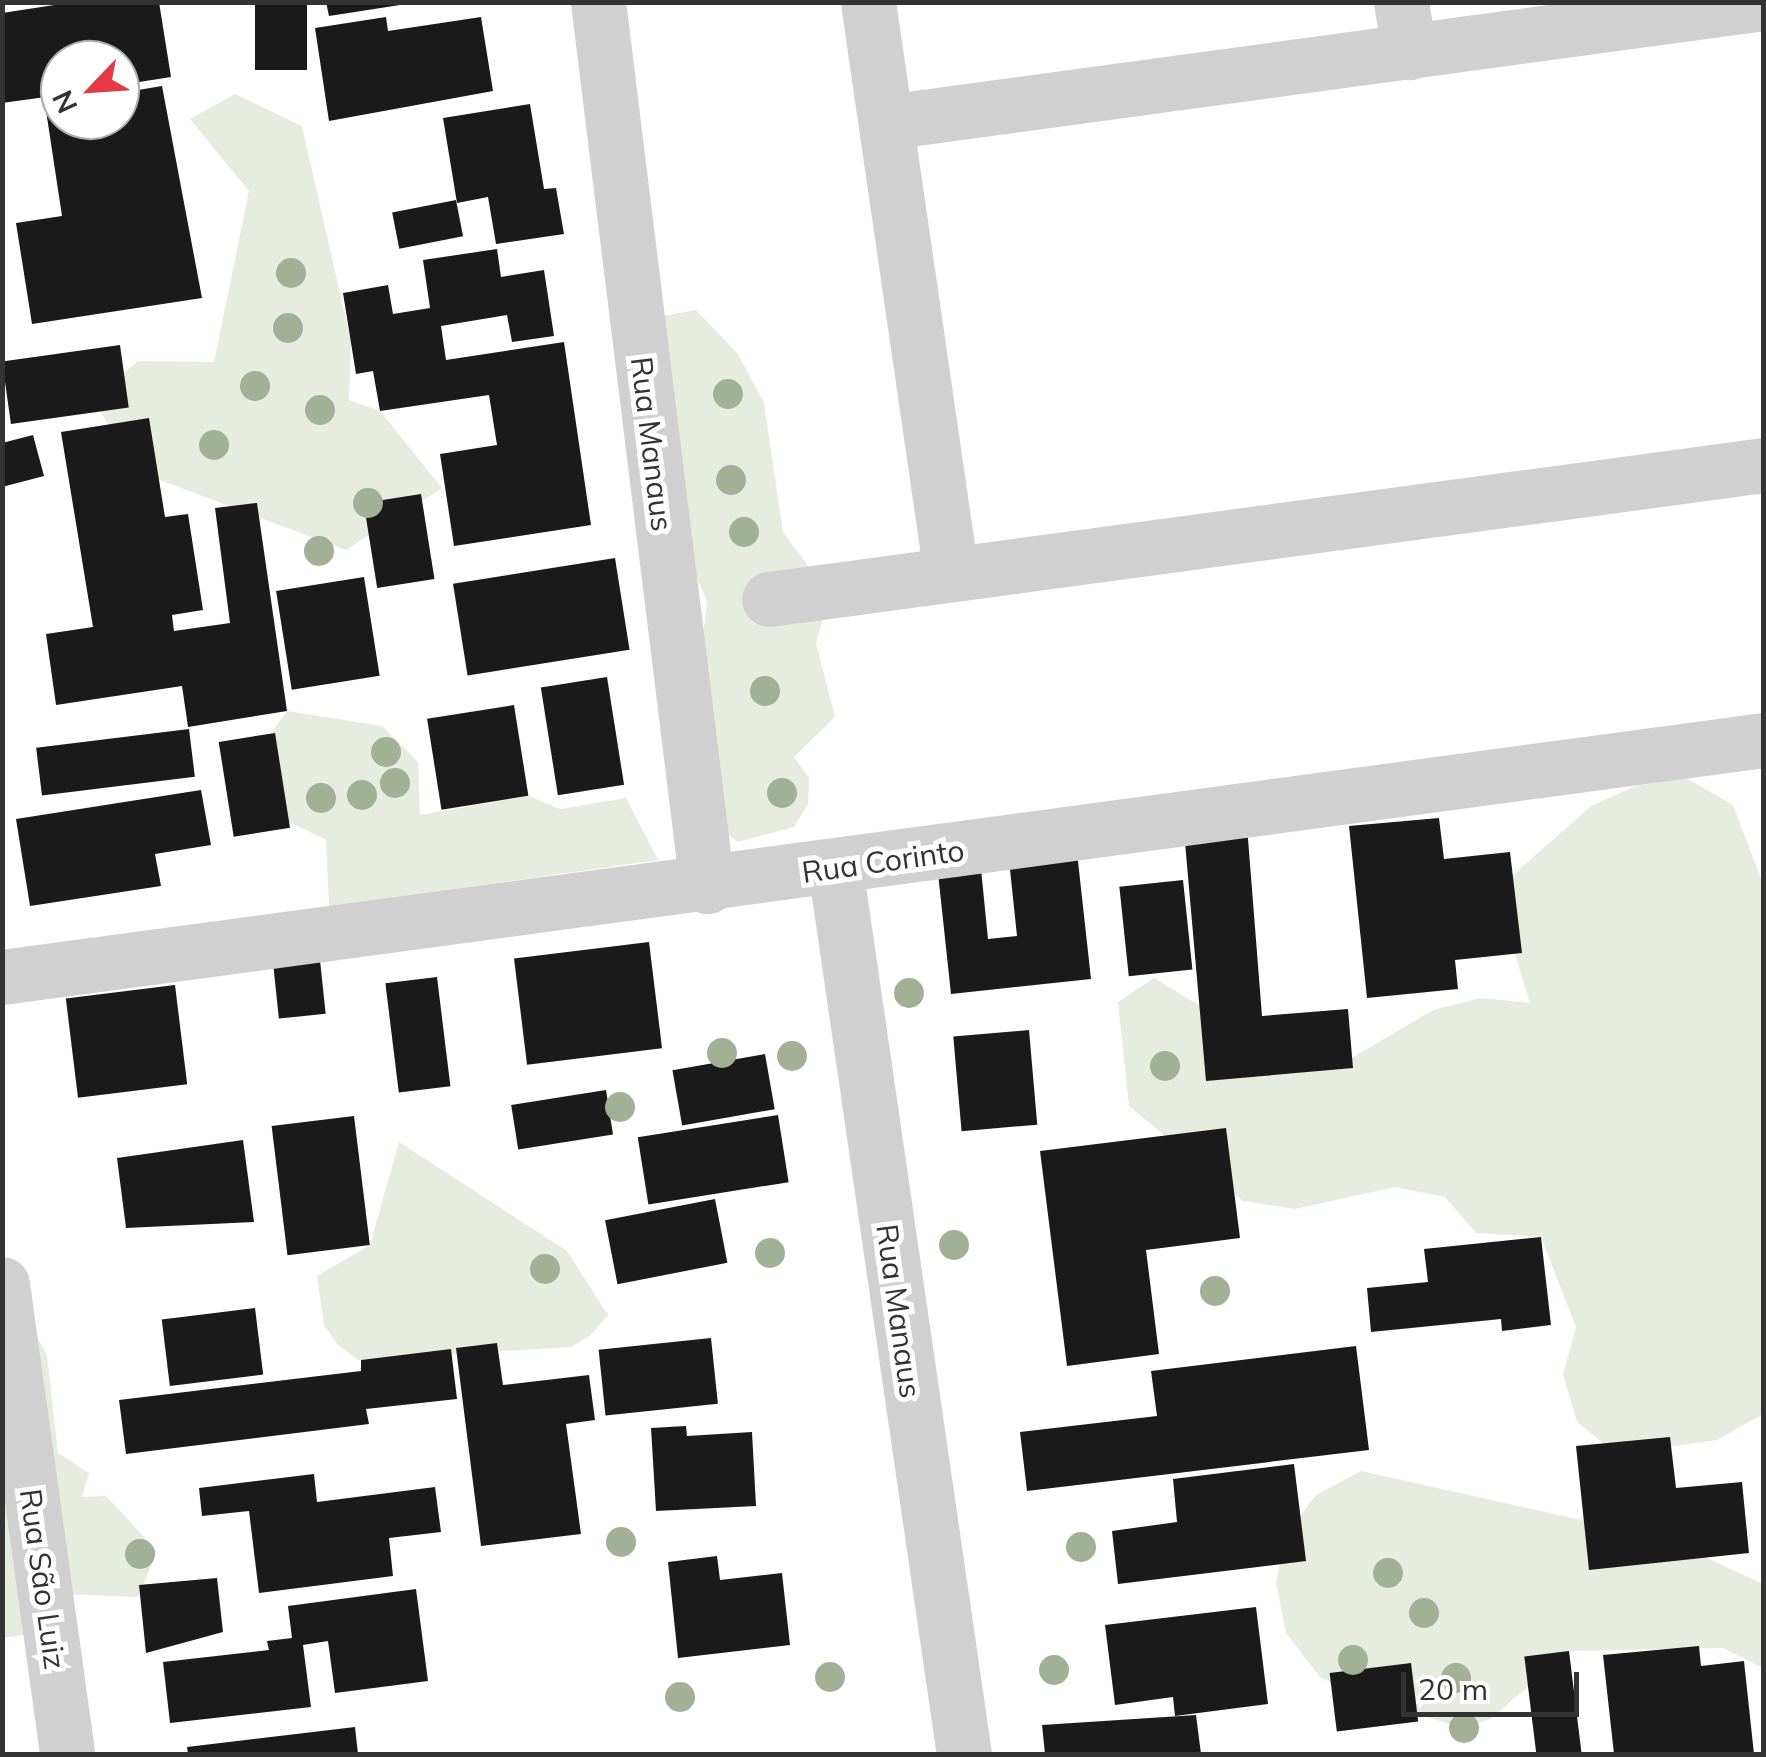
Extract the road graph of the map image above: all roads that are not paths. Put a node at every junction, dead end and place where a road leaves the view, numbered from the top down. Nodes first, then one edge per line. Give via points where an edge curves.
1 (598, 2) edge
2 (868, 2) edge
3 (1764, 4) edge
4 (1405, 27) edge
5 (886, 122) junction
6 (1764, 465) edge
7 (951, 574) junction
8 (768, 599) dead end
9 (1764, 740) edge
10 (835, 867) junction
11 (707, 886) junction
12 (2, 977) edge
13 (2, 1284) edge
14 (67, 1754) edge
15 (964, 1754) edge

1 - 11 street, Rua Manaus
2 - 5 street
3 - 4 street
4 - 5 street
5 - 7 street
6 - 7 street
7 - 8 street
9 - 10 street, Rua Corinto
10 - 11 street, Rua Corinto
10 - 15 street, Rua Manaus
11 - 12 street, Rua Corinto
13 - 14 street, Rua São Luiz

